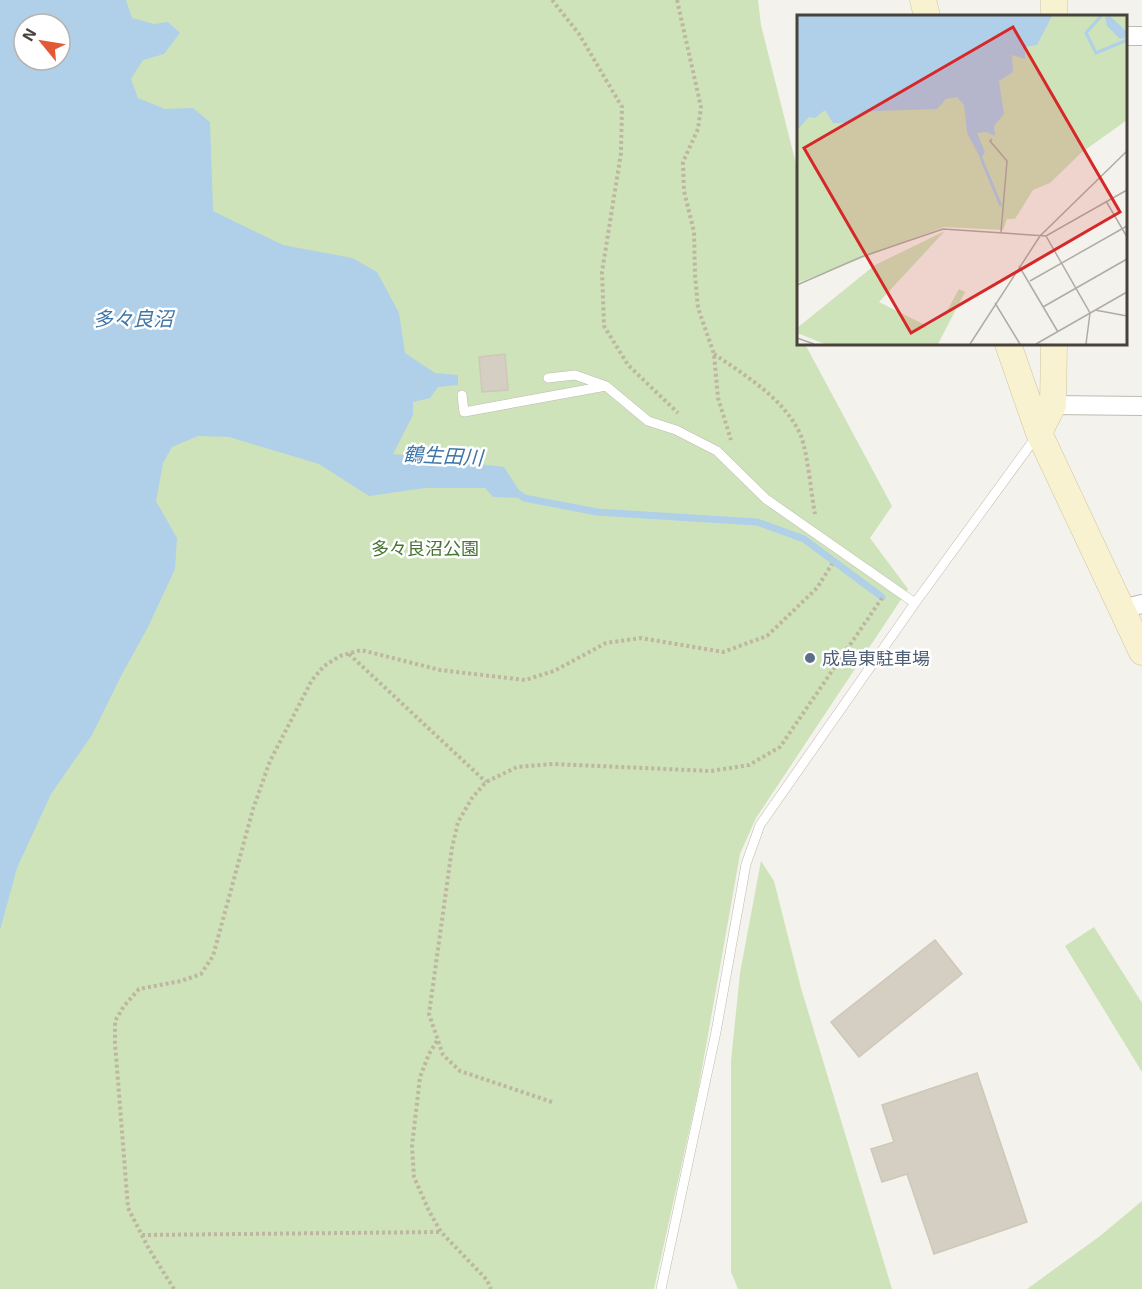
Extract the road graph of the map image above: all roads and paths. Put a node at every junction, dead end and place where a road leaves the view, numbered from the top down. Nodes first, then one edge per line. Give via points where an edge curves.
1 (552, 0) edge
2 (677, 0) edge
3 (923, 0) edge
4 (927, 15) edge
5 (1008, 345) edge
6 (1053, 345) edge
7 (714, 354) junction
8 (548, 378) dead end
9 (606, 386) junction
10 (462, 395) dead end
11 (1053, 405) junction
12 (1142, 406) edge
13 (685, 420) dead end
14 (1039, 433) junction
15 (731, 465) junction
16 (819, 536) junction
17 (840, 550) junction
18 (882, 597) dead end
19 (915, 603) junction
20 (1131, 606) edge
21 (1142, 652) edge
22 (349, 654) junction
23 (486, 782) junction
24 (437, 1041) junction
25 (552, 1102) dead end
26 (441, 1232) junction
27 (142, 1235) junction
28 (174, 1289) edge
29 (491, 1289) edge
30 (661, 1289) edge

1 - 13 path via 579,34 622,107 621,153 602,272 604,326 628,365
2 - 7 path via 701,106 698,129 683,162 684,191 694,232 698,308
3 - 4 street
5 - 14 street
6 - 11 street
7 - 15 path via 718,398 731,442
7 - 16 path via 789,412 802,438
8 - 9 lane via 575,375
9 - 10 lane via 464,412
9 - 15 lane via 648,421 717,451
11 - 12 street
11 - 14 street
14 - 19 lane
14 - 20 street
15 - 16 lane via 766,499
16 - 17 lane
17 - 19 lane
17 - 22 path via 817,588 767,636 723,652 641,638 606,643 554,671 525,680 440,669 361,650
18 - 23 path via 780,747 749,765 711,771 553,764 517,767
19 - 30 lane via 760,825 746,864 716,1032
20 - 21 street
22 - 23 path
22 - 27 path via 324,666 312,680 270,761 213,956 201,974 139,989 115,1022 128,1208
23 - 24 path via 458,822 452,848 429,1014
24 - 25 path via 443,1055 460,1071
24 - 26 path via 420,1077 412,1146 414,1177
26 - 27 path
26 - 29 path
27 - 28 path

